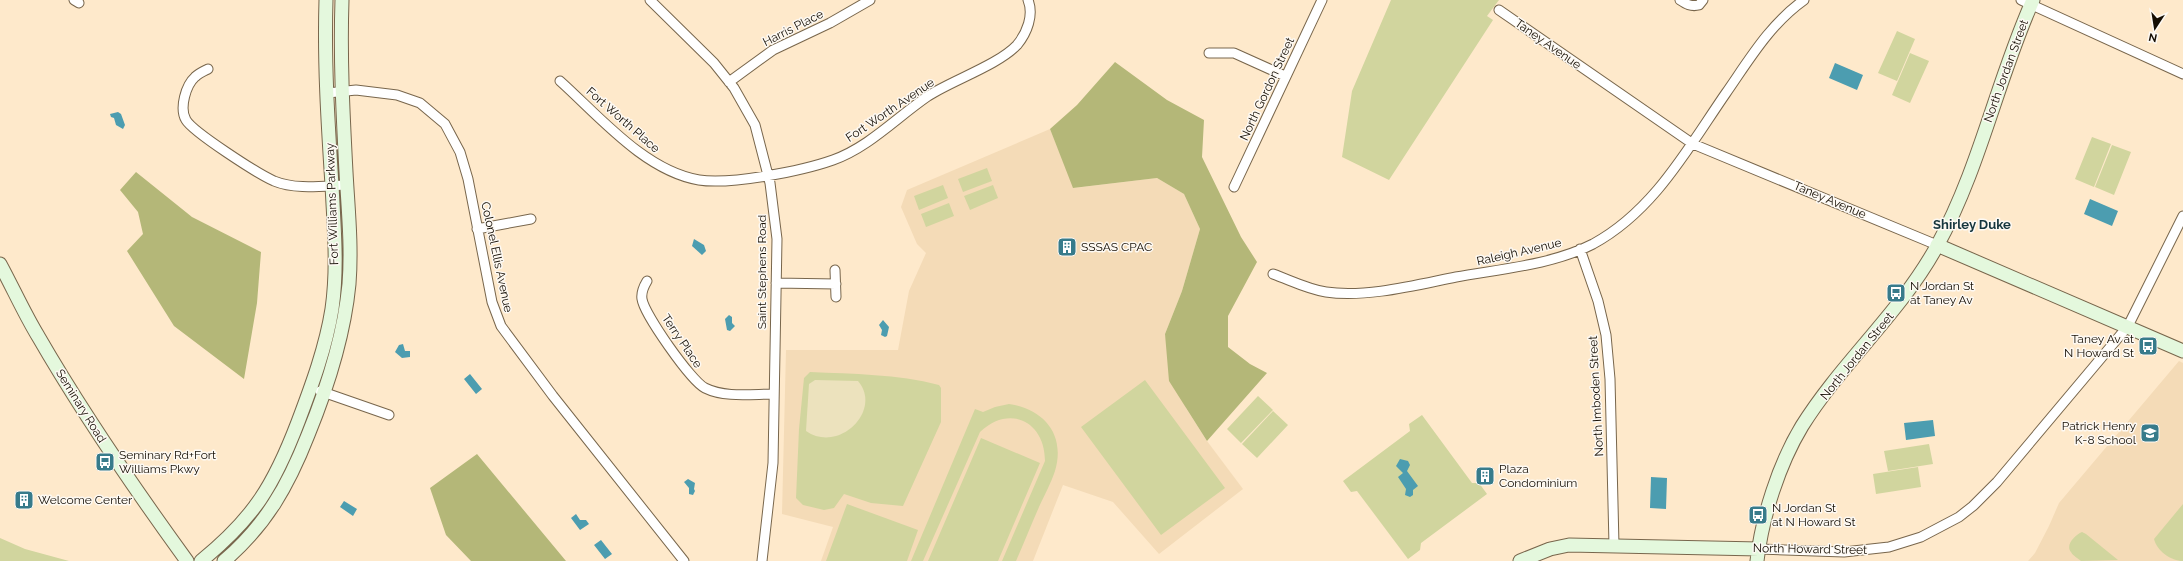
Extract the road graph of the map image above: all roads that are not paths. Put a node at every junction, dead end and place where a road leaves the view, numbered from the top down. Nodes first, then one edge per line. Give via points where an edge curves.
1 (326, 0) edge
2 (342, 0) edge
3 (650, 0) edge
4 (870, 0) edge
5 (1028, 0) edge
6 (1322, 0) edge
7 (1680, 0) edge
8 (1703, 0) edge
9 (1804, 0) edge
10 (2028, 2) edge
11 (1499, 10) dead end
12 (1209, 53) dead end
13 (208, 69) dead end
14 (2183, 74) edge
15 (1285, 76) junction
16 (560, 81) dead end
17 (729, 82) junction
18 (341, 92) junction
19 (328, 93) junction
20 (1693, 144) junction
21 (768, 174) junction
22 (346, 185) junction
23 (332, 186) junction
24 (1234, 187) dead end
25 (2183, 216) edge
26 (531, 219) dead end
27 (477, 229) junction
28 (1937, 246) junction
29 (1580, 249) junction
30 (0, 264) edge
31 (835, 270) dead end
32 (1273, 274) dead end
33 (647, 281) dead end
34 (776, 283) junction
35 (836, 284) junction
36 (836, 297) dead end
37 (2128, 326) junction
38 (2183, 350) edge
39 (311, 388) junction
40 (325, 393) junction
41 (774, 394) junction
42 (389, 415) dead end
43 (1614, 545) junction
44 (1758, 555) edge
45 (187, 561) edge
46 (201, 561) edge
47 (224, 561) edge
48 (684, 561) edge
49 (762, 561) edge
50 (1520, 561) edge

1 - 19 street, Fort Williams Parkway
2 - 18 street, Fort Williams Parkway
3 - 17 street, Saint Stephens Road via 714,63
4 - 17 street, Harris Place via 766,54
5 - 21 street, Fort Worth Avenue via 1030,17 1026,31 1015,46 1003,55 928,96 872,139 845,154 820,164
6 - 15 street, North Gordon Street
7 - 8 street via 1694,6
9 - 20 street, Raleigh Avenue via 1779,21 1759,45
10 - 14 street
10 - 28 street, North Jordan Street via 1970,175
11 - 20 street, Taney Avenue
12 - 15 street via 1234,53
13 - 23 street via 189,84 185,97 183,109 186,119 193,128 274,181 305,187
15 - 24 street, North Gordon Street
16 - 21 street, Fort Worth Place via 631,146 648,160 666,169 704,181 731,181
17 - 21 street, Saint Stephens Road via 751,115
18 - 19 street, Colonel Ellis Avenue
18 - 22 street, Fort Williams Parkway
18 - 27 street, Colonel Ellis Avenue via 356,90 397,94 420,103 439,118 452,134 464,165
19 - 23 street, Fort Williams Parkway
20 - 28 street, Taney Avenue
20 - 29 street, Raleigh Avenue via 1651,198 1623,224 1593,244
21 - 34 street, Saint Stephens Road via 776,224
22 - 23 street
22 - 40 street, Fort Williams Parkway via 350,248 349,284 337,350
23 - 39 street, Fort Williams Parkway via 336,238 334,286 327,331
25 - 37 street, North Howard Street
26 - 27 street
27 - 48 street, Colonel Ellis Avenue via 492,302 501,326
28 - 37 street, Taney Avenue
28 - 44 street, North Jordan Street via 1918,277 1829,389 1802,428 1777,481
29 - 32 street, Raleigh Avenue via 1517,266 1408,286 1347,293 1310,288
29 - 43 street, North Imboden Street via 1598,301 1607,342
30 - 45 street, Seminary Road via 38,336 84,411 131,484
31 - 35 street
33 - 41 street, Terry Place via 642,298 646,308 676,356 698,384 722,393
34 - 35 street
34 - 41 street, Saint Stephens Road
35 - 36 street
37 - 38 street, Taney Avenue
37 - 44 street, North Howard Street via 1997,482 1959,517 1921,537 1889,547 1844,552
39 - 40 street
39 - 46 street, Fort Williams Parkway via 276,473 261,499 241,526
40 - 42 street
40 - 47 street, Fort Williams Parkway via 292,476 277,501 249,537
41 - 49 street, Saint Stephens Road via 772,478
43 - 44 street, North Howard Street
43 - 50 street, North Howard Street via 1561,546

